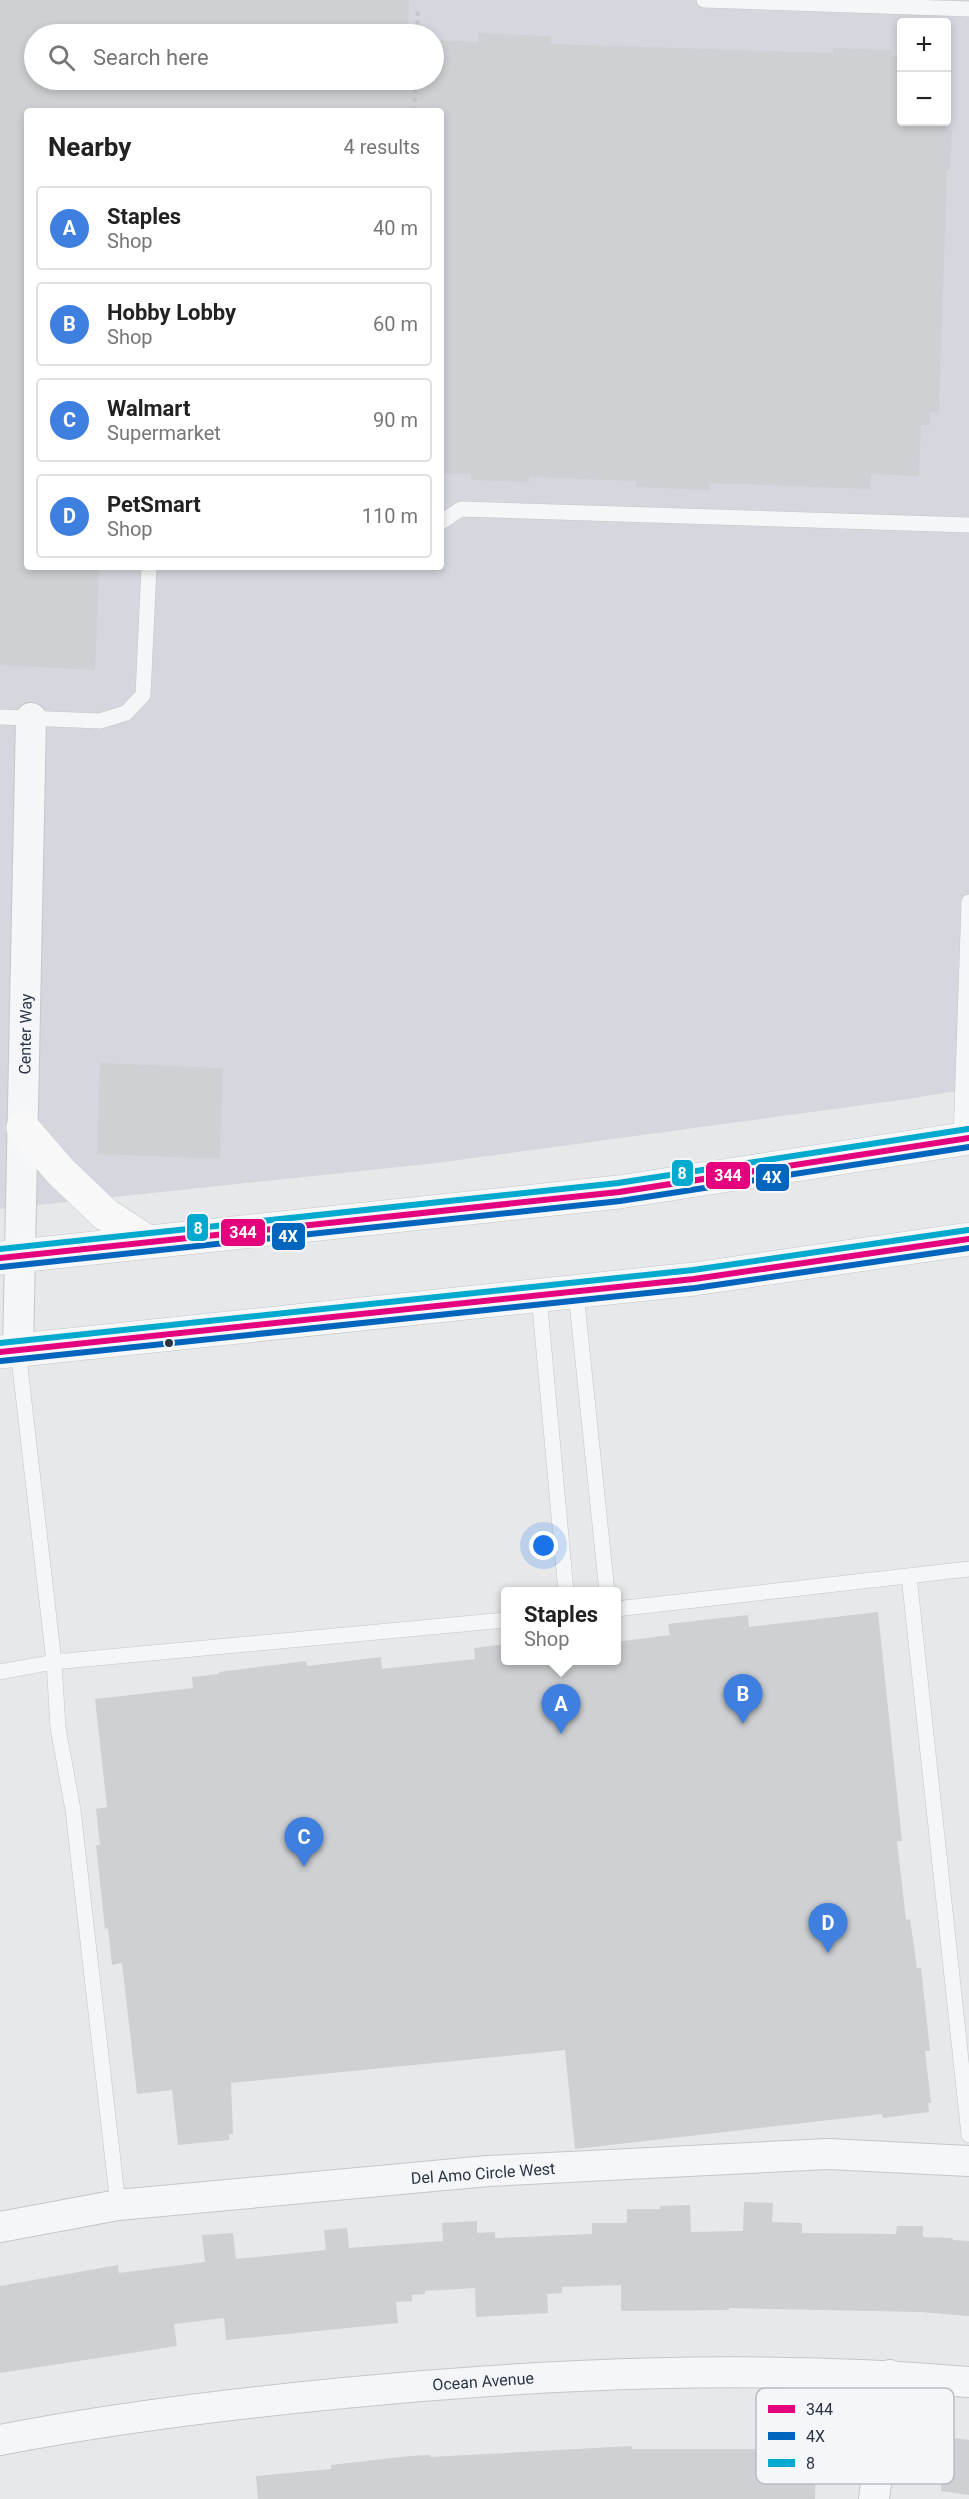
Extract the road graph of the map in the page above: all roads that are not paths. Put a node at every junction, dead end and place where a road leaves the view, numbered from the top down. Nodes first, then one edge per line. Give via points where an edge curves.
1 (704, 0) edge
2 (969, 9) edge
3 (444, 520) edge
4 (969, 525) edge
5 (149, 570) edge
6 (0, 717) edge
7 (31, 718) junction
8 (969, 902) edge
9 (23, 1128) junction
10 (965, 1138) edge
11 (969, 1239) edge
12 (148, 1242) junction
13 (10, 1256) edge
14 (576, 1293) junction
15 (539, 1296) junction
16 (9, 1351) edge
17 (969, 1569) edge
18 (909, 1576) junction
19 (566, 1587) edge
20 (606, 1587) edge
21 (621, 1608) edge
22 (501, 1620) edge
23 (54, 1662) junction
24 (0, 1672) edge
25 (969, 2135) edge
26 (969, 2161) edge
27 (118, 2205) junction
28 (0, 2227) edge
29 (890, 2375) junction
30 (969, 2382) edge
31 (888, 2388) edge
32 (0, 2440) edge
33 (876, 2484) edge
34 (874, 2499) edge

1 - 2 lane
3 - 4 lane via 461,509
5 - 7 lane via 143,695 126,713 100,721
6 - 7 lane
7 - 9 street, Center Way
8 - 10 lane
9 - 12 main road via 105,1214
9 - 13 street, Center Way
10 - 12 main road via 619,1192
11 - 14 main road
12 - 13 main road
13 - 16 street, Center Way
14 - 15 main road
14 - 20 lane
15 - 16 main road
15 - 19 lane
16 - 23 lane
17 - 18 lane
18 - 21 lane
18 - 25 lane
22 - 23 lane
23 - 24 lane
23 - 27 lane via 58,1728 73,1810
26 - 27 street, Del Amo Circle West via 828,2154 488,2171
27 - 28 street, Del Amo Circle West
29 - 30 street, Ocean Avenue
29 - 31 street
29 - 32 street, Ocean Avenue via 669,2371 453,2382 237,2403
33 - 34 street

